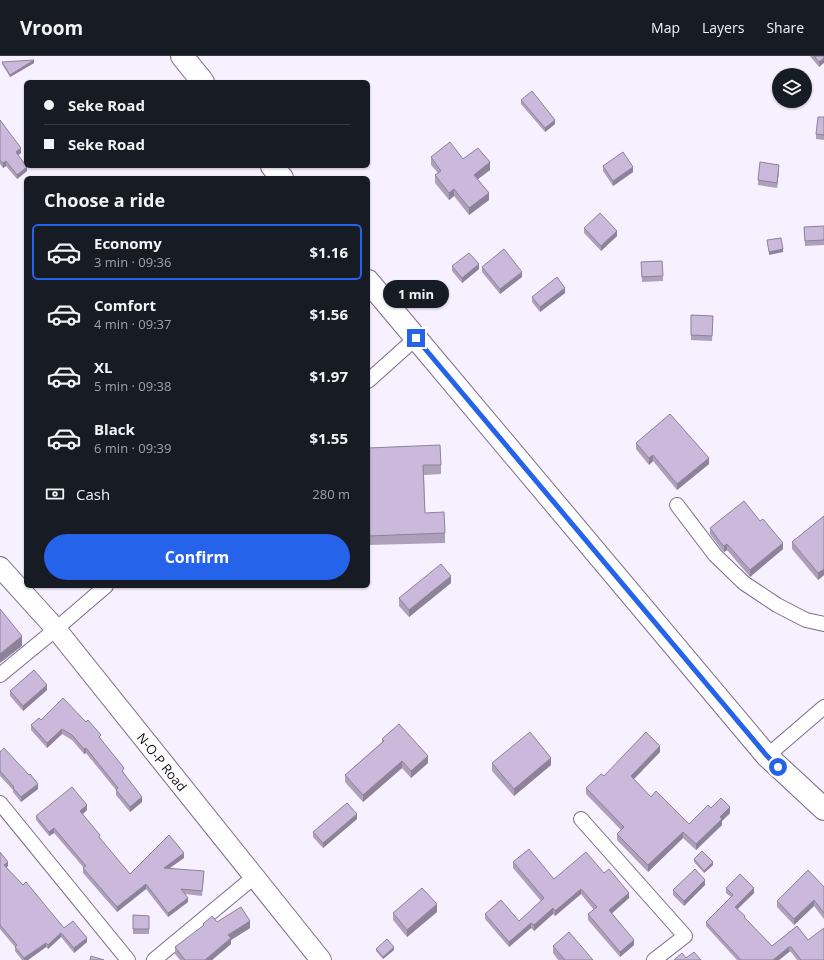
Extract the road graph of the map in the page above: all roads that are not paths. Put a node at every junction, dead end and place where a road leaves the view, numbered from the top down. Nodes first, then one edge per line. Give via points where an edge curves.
1 (182, 56) edge
2 (201, 80) edge
3 (274, 168) edge
4 (280, 176) edge
5 (370, 283) edge
6 (416, 338) junction
7 (370, 379) edge
8 (677, 505) dead end
9 (0, 567) edge
10 (104, 588) edge
11 (824, 624) edge
12 (56, 629) junction
13 (0, 674) edge
14 (824, 707) edge
15 (767, 756) junction
16 (0, 803) edge
17 (824, 809) edge
18 (581, 819) dead end
19 (254, 877) junction
20 (128, 960) edge
21 (154, 960) edge
22 (321, 960) edge
23 (654, 960) edge

1 - 2 main road
3 - 4 main road
5 - 6 main road
6 - 7 street
6 - 15 main road
8 - 11 street via 715,555 744,582 776,605 806,620
9 - 12 street, N-O-P Road
10 - 12 street
12 - 13 street
12 - 19 street, N-O-P Road
14 - 15 street
15 - 17 main road
16 - 20 street
18 - 23 street via 685,936
19 - 21 street
19 - 22 street, N-O-P Road

